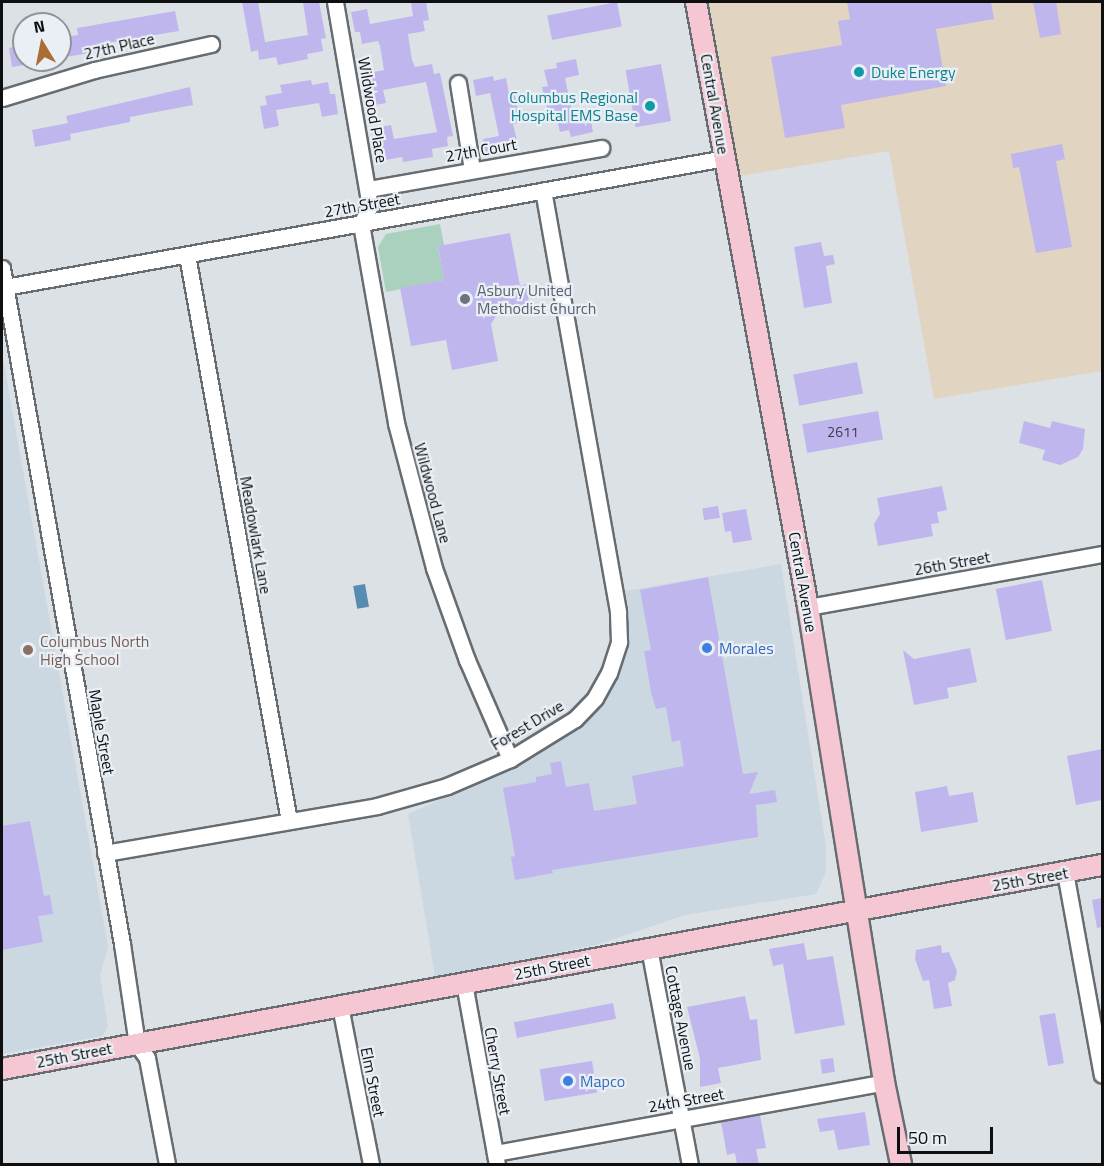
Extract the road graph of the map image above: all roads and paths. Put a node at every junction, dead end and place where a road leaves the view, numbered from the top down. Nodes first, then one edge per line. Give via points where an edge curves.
1 (335, 2) edge
2 (696, 2) edge
3 (211, 44) dead end
4 (458, 84) dead end
5 (2, 98) edge
6 (601, 148) dead end
7 (725, 158) junction
8 (472, 169) junction
9 (368, 189) junction
10 (543, 191) junction
11 (361, 224) junction
12 (187, 255) junction
13 (2, 268) edge
14 (5, 287) junction
15 (1102, 554) edge
16 (808, 607) junction
17 (510, 759) junction
18 (290, 821) junction
19 (105, 853) junction
20 (1102, 865) edge
21 (1065, 872) junction
22 (857, 910) junction
23 (649, 948) junction
24 (464, 983) junction
25 (340, 1006) junction
26 (137, 1044) junction
27 (2, 1069) edge
28 (1102, 1074) edge
29 (884, 1082) junction
30 (682, 1119) junction
31 (496, 1159) edge
32 (167, 1164) edge
33 (371, 1164) edge
34 (690, 1164) edge
35 (901, 1164) edge

1 - 9 street, Wildwood Place
2 - 7 main road, Central Avenue
3 - 5 street, 27th Place via 94,70
4 - 8 street
6 - 8 street, 27th Court
7 - 10 street, 27th Street
7 - 16 main road, Central Avenue
8 - 9 street, 27th Court
9 - 11 street, Wildwood Place via 370,206
10 - 11 street, 27th Street
10 - 17 street, Forest Drive via 618,611 619,642 609,673 595,698 575,719
11 - 12 street, 27th Street
11 - 17 street, Wildwood Lane via 396,423 416,504 467,660
12 - 14 street, 27th Street
12 - 18 street, Meadowlark Lane
13 - 14 street, Maple Street
14 - 19 street, Maple Street
15 - 16 street, 26th Street
16 - 22 main road, Central Avenue
17 - 18 street, Forest Drive via 413,796
18 - 19 street, Forest Drive
19 - 26 street, Maple Street
20 - 21 main road, 25th Street
21 - 22 main road, 25th Street
21 - 28 street
22 - 23 main road, 25th Street
22 - 29 main road, Central Avenue
23 - 24 main road, 25th Street
23 - 30 street, Cottage Avenue
24 - 25 main road, 25th Street
24 - 31 street, Cherry Street
25 - 26 main road, 25th Street
25 - 33 street, Elm Street
26 - 27 main road, 25th Street
26 - 32 street, Maple Street via 147,1058
29 - 30 street, 24th Street
29 - 35 main road, Central Avenue
30 - 31 street, 24th Street
30 - 34 street, Cottage Avenue

